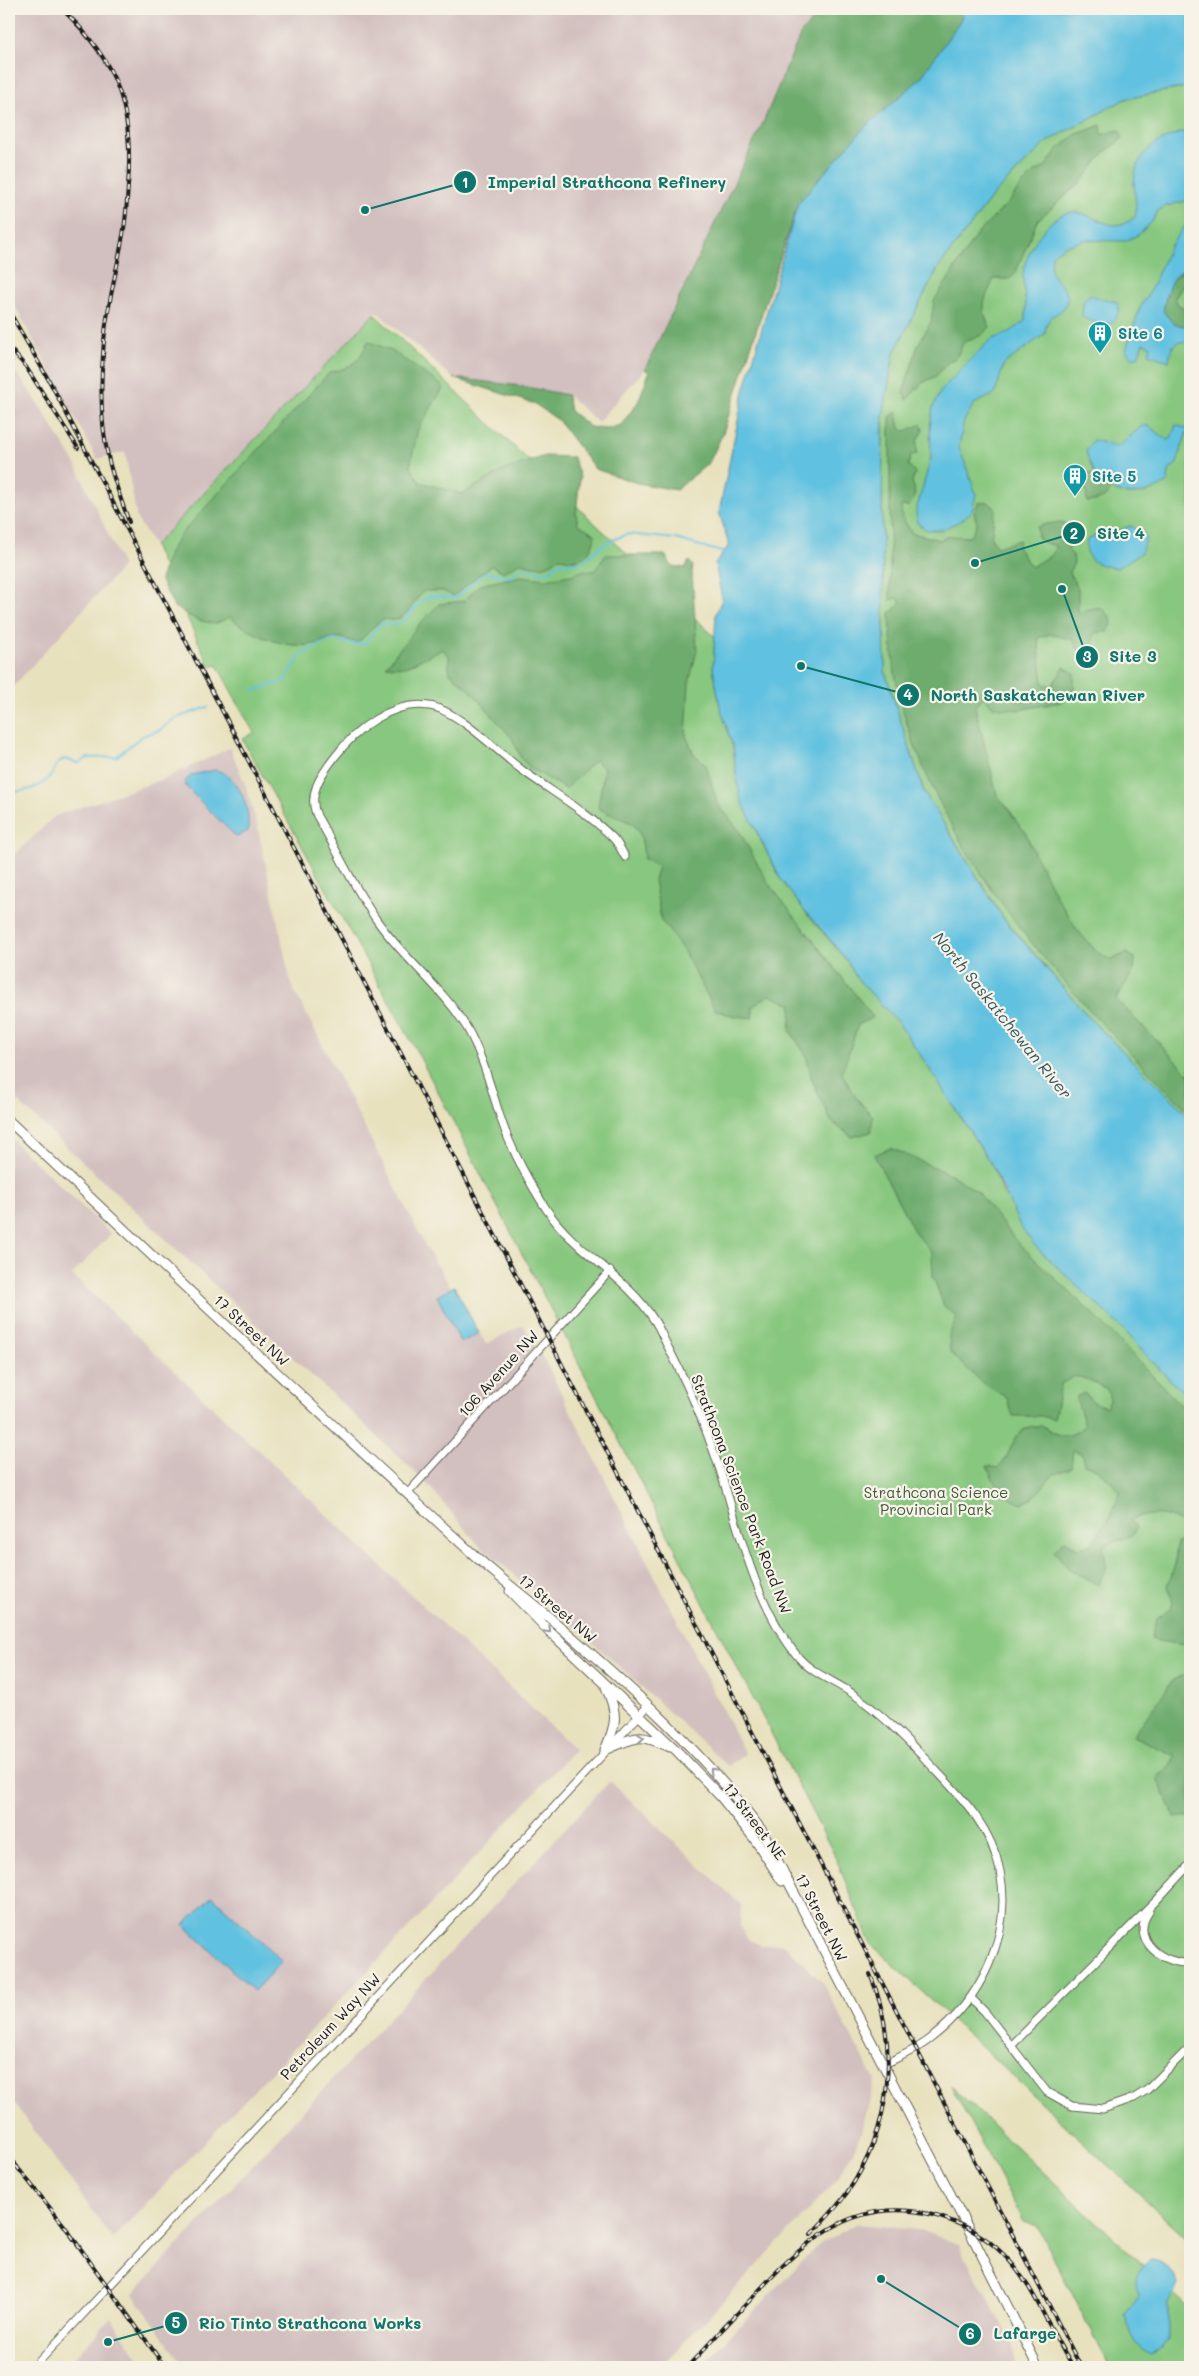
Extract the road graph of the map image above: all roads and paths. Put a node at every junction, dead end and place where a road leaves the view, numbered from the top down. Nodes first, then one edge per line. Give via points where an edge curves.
1 (625, 857) dead end
2 (9, 1121) edge
3 (610, 1271) junction
4 (407, 1494) junction
5 (477, 1558) junction
6 (605, 1683) junction
7 (648, 1706) junction
8 (640, 1715) junction
9 (605, 1750) junction
10 (676, 1750) junction
11 (1190, 1864) edge
12 (1160, 1898) junction
13 (805, 1915) junction
14 (1190, 1963) edge
15 (971, 1998) junction
16 (1012, 2045) junction
17 (1190, 2047) edge
18 (883, 2065) junction
19 (34, 2367) edge
20 (1038, 2367) edge

1 - 3 street, Strathcona Science Park Road NW via 614,839 574,806 521,770 455,717 430,706 405,706 353,735 322,774 313,797 317,816 379,924 445,996 466,1027 482,1060 508,1138 548,1213
2 - 4 main road, 17 Street NW
3 - 4 street, 106 Avenue NW
3 - 15 street, Strathcona Science Park Road NW via 628,1287 655,1321 686,1381 750,1563 769,1610 786,1640 809,1667 856,1696 898,1729 971,1808 986,1832 1000,1868 1003,1902 988,1970
4 - 5 main road, 17 Street NW
5 -> 6 main road, 17 Street NW
5 - 7 main road, 17 Street NW
6 - 8 main road
6 - 9 main road via 613,1702 615,1720
7 - 8 street, Petroleum Way NW
13 -> 7 main road, 17 Street NW via 762,1832 735,1795
8 - 9 street, Petroleum Way NW
8 - 10 main road
9 -> 10 main road via 641,1737
9 - 19 street, Petroleum Way NW
10 - 13 main road, 17 Street NE via 721,1797 754,1838
11 - 12 street
12 - 14 street via 1142,1925 1144,1937 1156,1952 1167,1959 1175,1963
12 - 16 street
13 - 18 main road, 17 Street NW
15 - 16 street
15 - 18 street, Strathcona Science Park Road NW via 932,2038
16 - 17 street via 1047,2092 1072,2106 1088,2109 1116,2106 1134,2098 1154,2084
18 - 20 main road, 17 Street NW

